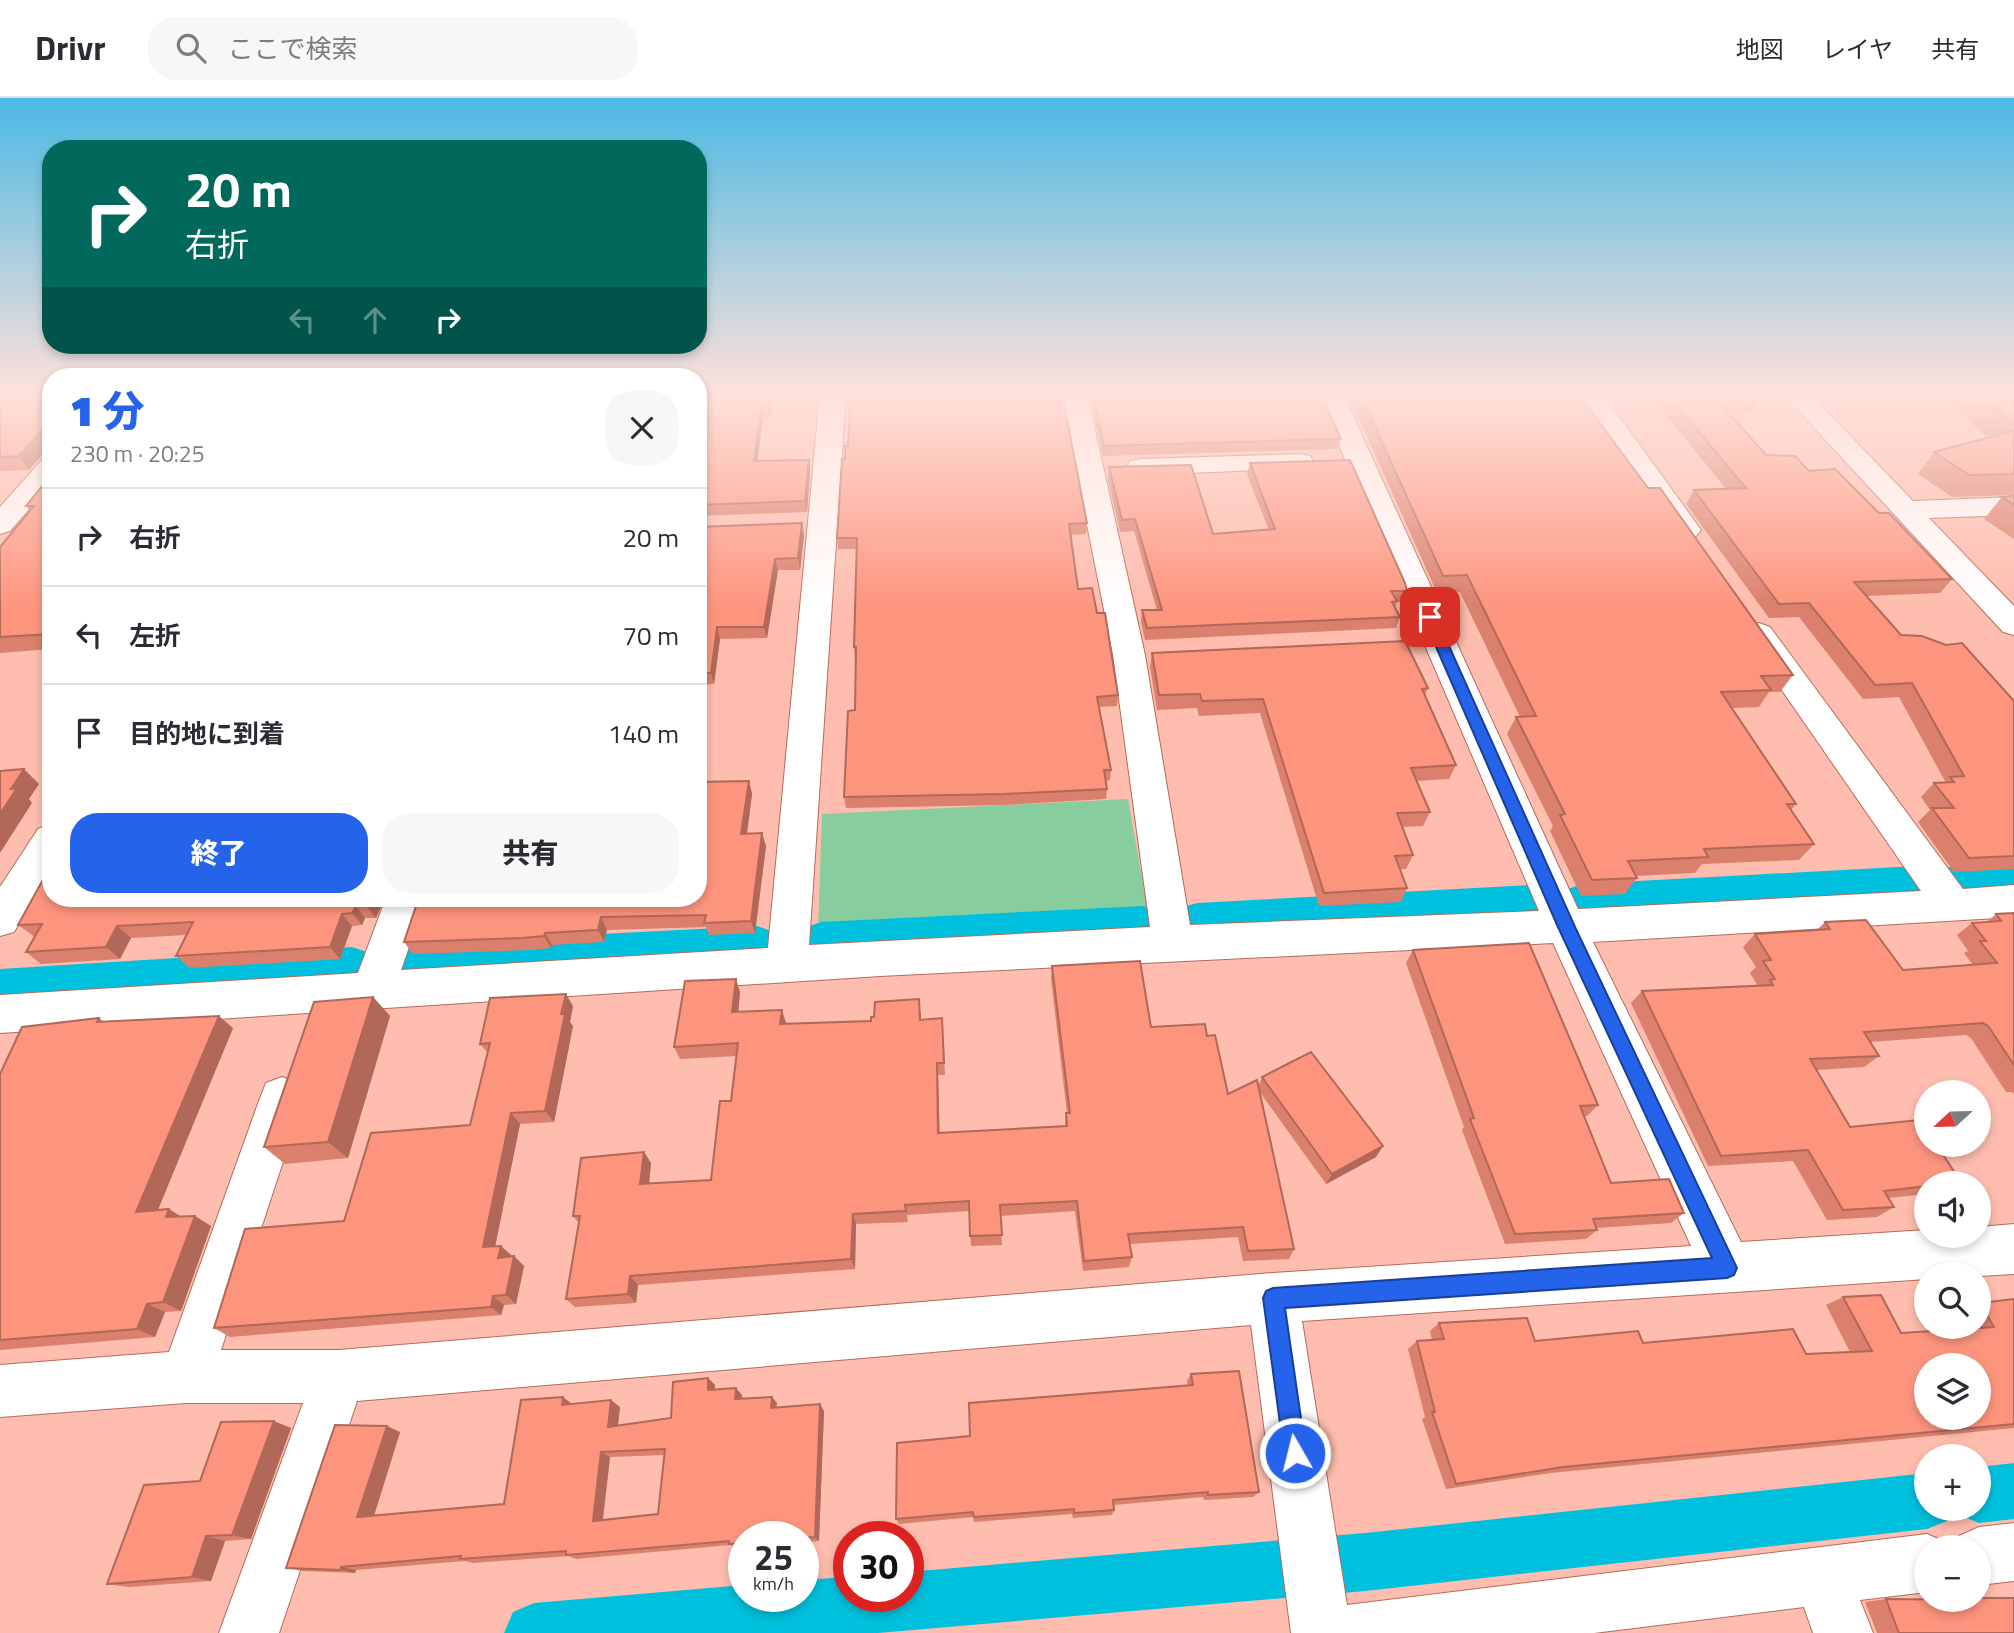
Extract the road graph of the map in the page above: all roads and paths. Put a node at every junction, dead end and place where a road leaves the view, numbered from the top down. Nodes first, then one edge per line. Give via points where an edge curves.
1 (820, 466) edge
2 (1173, 466) edge
3 (1340, 466) edge
4 (1641, 466) edge
5 (1863, 466) edge
6 (1089, 468) joint
7 (42, 477) edge
8 (2014, 506) edge
9 (1904, 510) junction
10 (0, 525) edge
11 (1703, 553) edge
12 (1743, 610) edge
13 (2014, 625) edge
14 (42, 853) edge
15 (2014, 901) edge
16 (1953, 906) junction
17 (403, 907) edge
18 (0, 920) edge
19 (1566, 927) junction
20 (1173, 943) junction
21 (787, 964) junction
22 (373, 990) junction
23 (0, 1014) edge
24 (305, 1029) junction
25 (2014, 1249) edge
26 (1727, 1268) junction
27 (1273, 1298) junction
28 (339, 1376) junction
29 (186, 1377) junction
30 (0, 1391) edge
31 (2014, 1552) edge
32 (1991, 1555) edge
33 (1914, 1565) edge
34 (1821, 1576) junction
35 (249, 1633) edge
36 (1321, 1633) edge
37 (1352, 1633) edge
38 (1843, 1633) edge

1 - 21 street via 809,524
2 - 6 street
3 - 19 street
4 - 11 street
5 - 9 street
6 - 20 street via 1142,655
7 - 10 street
8 - 9 street
9 - 13 street
12 - 16 street
14 - 18 street
15 - 16 street
16 - 19 street
17 - 22 street
19 - 20 street
19 - 26 street
20 - 21 street
21 - 22 street
22 - 24 street
23 - 24 street
24 - 29 street
25 - 26 street
26 - 27 street
27 - 28 street
27 - 36 street
28 - 29 street
28 - 35 street
29 - 30 street
31 - 32 street
33 - 34 street
34 - 37 street
34 - 38 street

